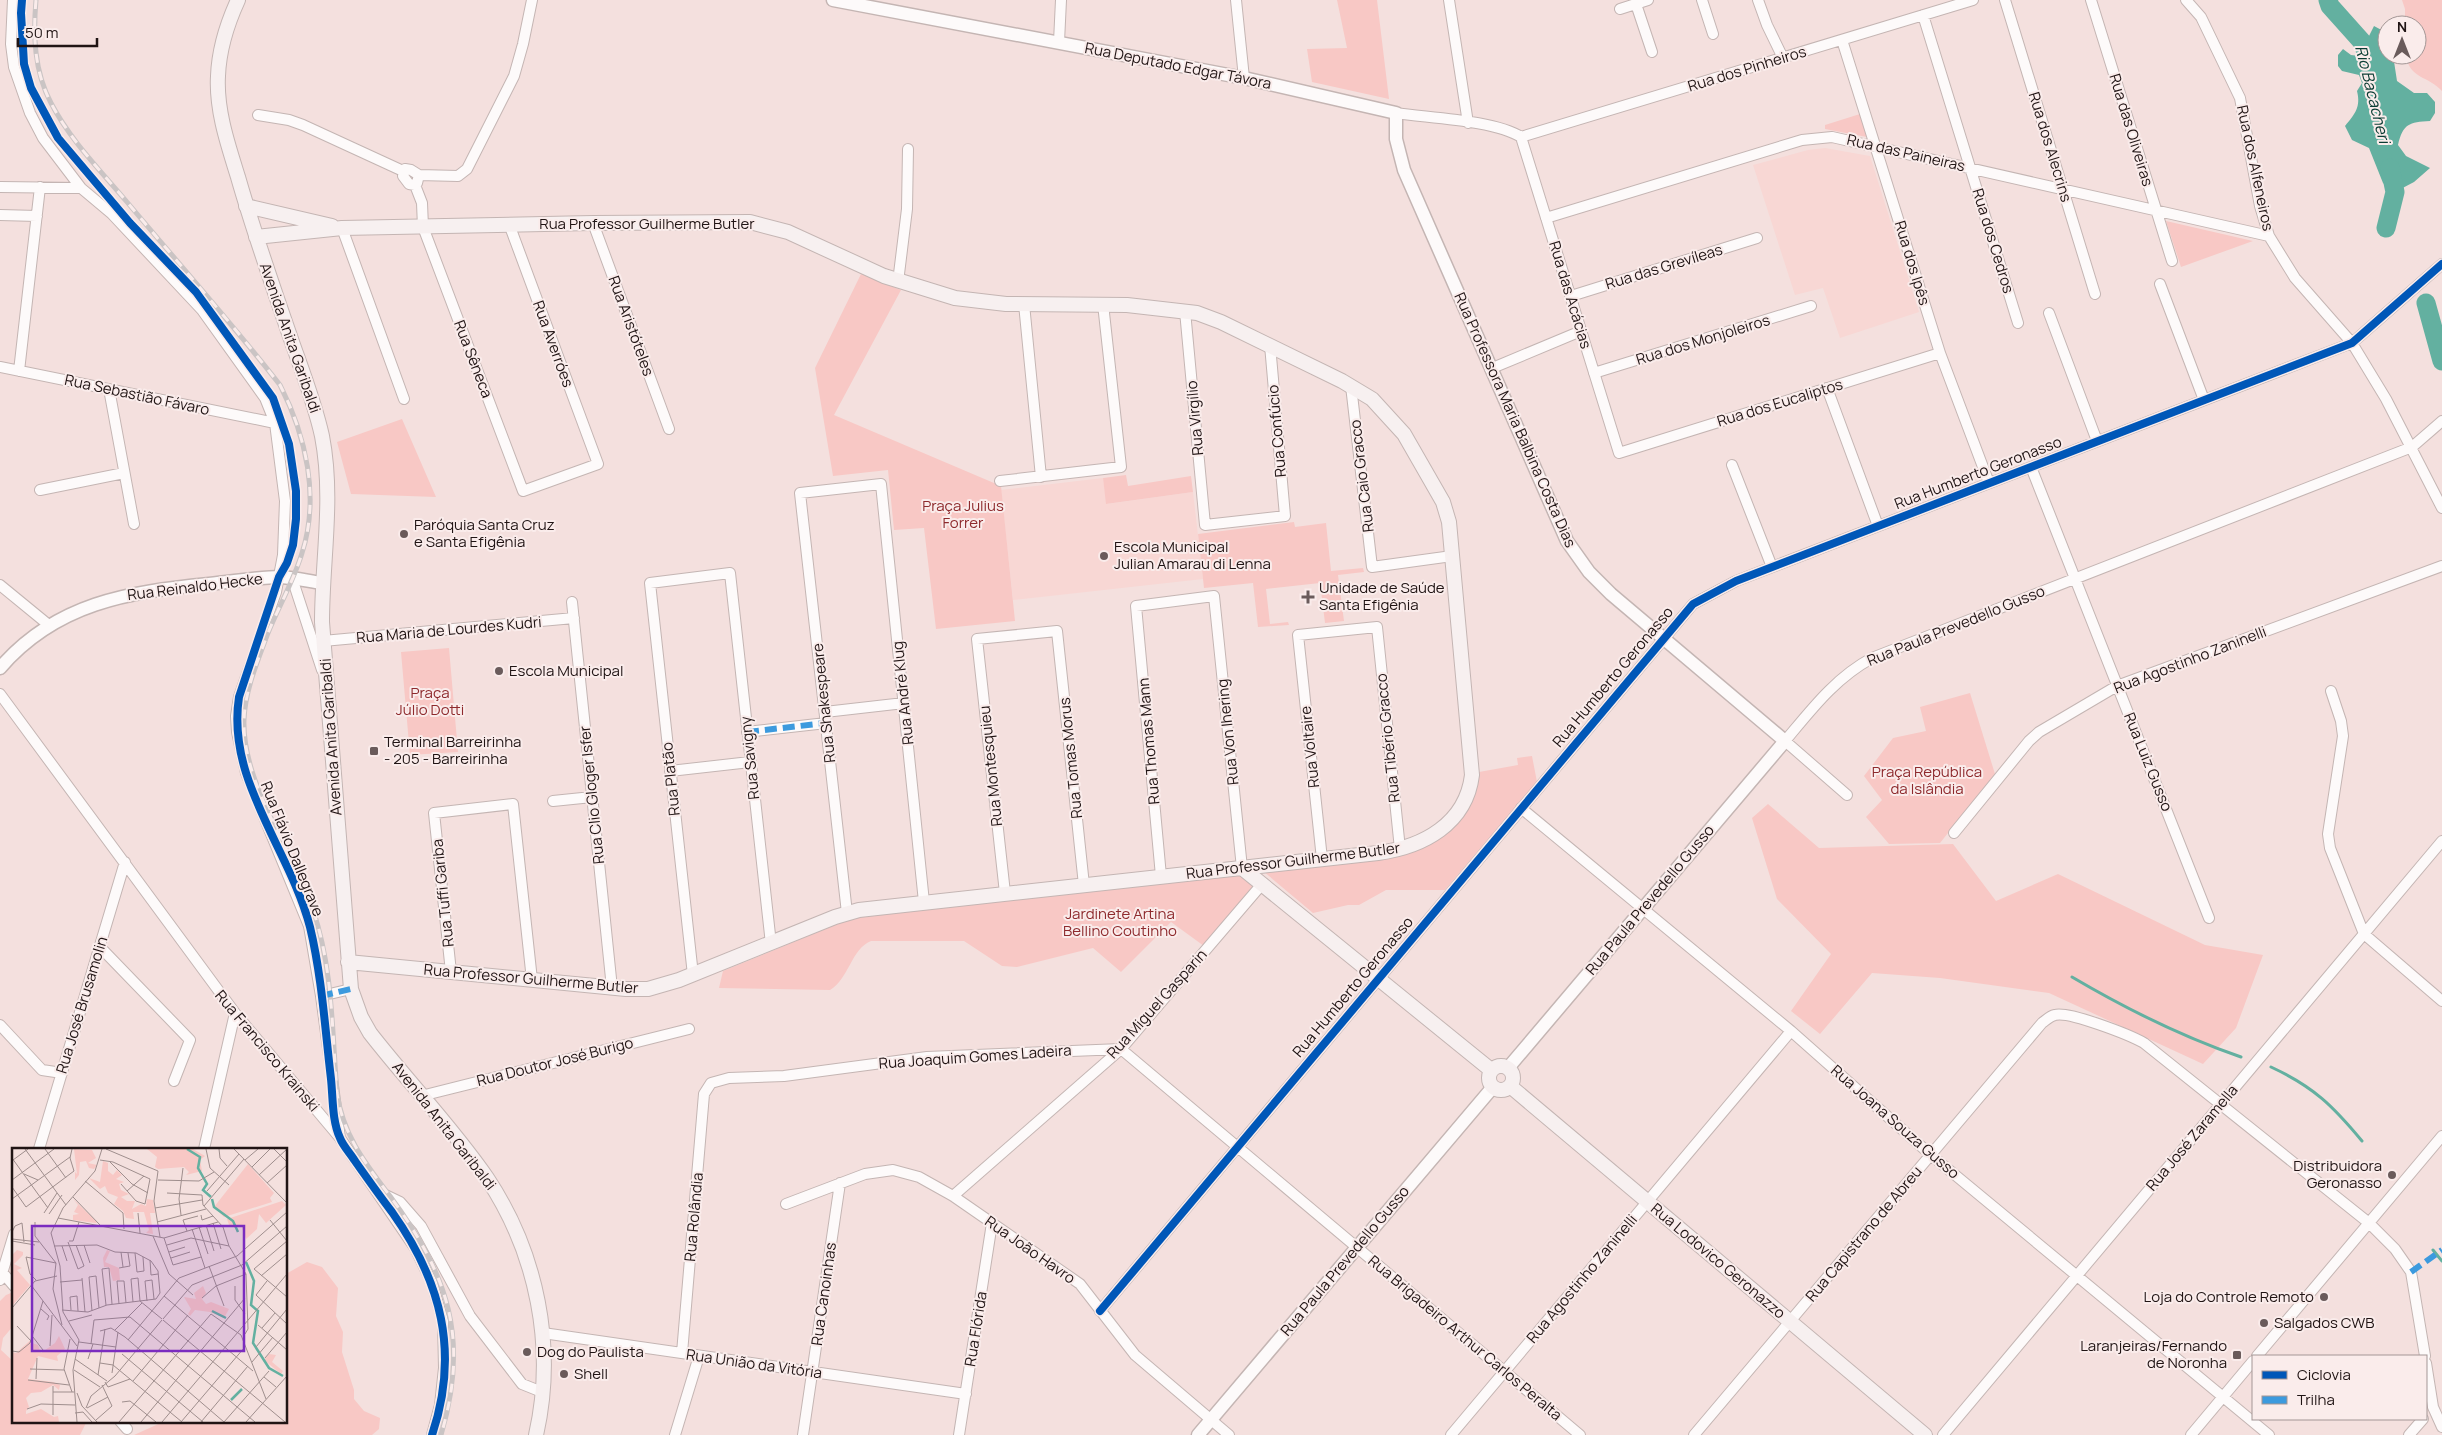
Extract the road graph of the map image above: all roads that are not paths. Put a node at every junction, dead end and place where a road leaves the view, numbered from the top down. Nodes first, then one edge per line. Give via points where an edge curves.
1 (13, 0) edge
2 (238, 0) edge
3 (532, 0) edge
4 (833, 0) edge
5 (1061, 0) edge
6 (1236, 0) edge
7 (1449, 0) edge
8 (1648, 0) edge
9 (1702, 0) edge
10 (1758, 0) edge
11 (1973, 0) edge
12 (2005, 0) edge
13 (2091, 0) edge
14 (2186, 0) edge
15 (1636, 4) junction
16 (1620, 9) dead end
17 (1923, 15) junction
18 (1713, 34) dead end
19 (1842, 40) junction
20 (1060, 42) junction
21 (1652, 52) dead end
22 (1783, 58) junction
23 (1244, 78) junction
24 (1396, 113) junction
25 (258, 115) dead end
26 (1468, 123) junction
27 (1521, 137) junction
28 (1875, 145) junction
29 (908, 149) dead end
30 (1970, 167) junction
31 (403, 171) junction
32 (419, 175) junction
33 (415, 185) junction
34 (0, 187) edge
35 (40, 187) junction
36 (81, 188) junction
37 (2062, 188) junction
38 (246, 206) junction
39 (2156, 210) junction
40 (0, 215) edge
41 (37, 216) junction
42 (1546, 218) junction
43 (593, 223) junction
44 (509, 224) junction
45 (424, 226) junction
46 (342, 228) junction
47 (2269, 236) junction
48 (256, 237) junction
49 (1757, 238) dead end
50 (2172, 261) dead end
51 (2442, 264) edge
52 (898, 282) junction
53 (2160, 284) dead end
54 (2094, 294) dead end
55 (1571, 296) junction
56 (1024, 304) junction
57 (1103, 304) junction
58 (1812, 306) dead end
59 (1186, 311) junction
60 (2049, 313) dead end
61 (2018, 323) dead end
62 (1581, 331) junction
63 (2352, 343) junction
64 (1270, 345) junction
65 (1940, 353) junction
66 (0, 367) edge
67 (1490, 369) junction
68 (19, 371) junction
69 (1594, 373) junction
70 (1351, 386) junction
71 (1827, 388) junction
72 (109, 389) junction
73 (404, 398) dead end
74 (2204, 400) junction
75 (2442, 421) edge
76 (275, 423) junction
77 (669, 429) dead end
78 (2097, 441) junction
79 (2412, 447) junction
80 (1619, 453) joint
81 (1732, 465) dead end
82 (2031, 467) junction
83 (124, 473) junction
84 (1041, 477) junction
85 (1000, 481) dead end
86 (1989, 483) junction
87 (40, 490) dead end
88 (523, 491) joint
89 (800, 493) joint
90 (2442, 508) edge
91 (1285, 516) joint
92 (134, 524) dead end
93 (1878, 526) junction
94 (1452, 556) junction
95 (2442, 566) edge
96 (1772, 567) junction
97 (730, 573) joint
98 (286, 578) junction
99 (2075, 579) junction
100 (322, 584) junction
101 (0, 585) edge
102 (572, 602) dead end
103 (1136, 606) joint
104 (574, 618) junction
105 (50, 626) junction
106 (1298, 636) joint
107 (1664, 638) junction
108 (977, 639) joint
109 (323, 642) junction
110 (0, 668) edge
111 (327, 684) junction
112 (2118, 686) junction
113 (2331, 691) dead end
114 (0, 694) edge
115 (904, 703) junction
116 (825, 718) junction
117 (747, 732) junction
118 (1785, 742) junction
119 (750, 762) junction
120 (670, 771) junction
121 (1847, 795) dead end
122 (592, 797) junction
123 (552, 801) dead end
124 (1521, 808) junction
125 (1954, 833) dead end
126 (2442, 841) edge
127 (1400, 849) junction
128 (1322, 859) junction
129 (125, 862) junction
130 (1242, 868) junction
131 (1162, 876) junction
132 (1263, 883) junction
133 (1084, 885) junction
134 (1005, 894) junction
135 (924, 902) junction
136 (1643, 909) junction
137 (847, 913) junction
138 (2209, 918) dead end
139 (2364, 934) junction
140 (771, 944) junction
141 (100, 947) junction
142 (348, 962) junction
143 (451, 972) junction
144 (692, 975) junction
145 (1379, 978) junction
146 (532, 980) junction
147 (612, 988) junction
148 (351, 990) junction
149 (321, 996) junction
150 (2442, 1001) edge
151 (235, 1014) junction
152 (0, 1025) edge
153 (689, 1029) dead end
154 (1791, 1031) junction
155 (1121, 1049) junction
156 (1508, 1068) junction
157 (1491, 1070) junction
158 (62, 1073) junction
159 (174, 1081) dead end
160 (711, 1083) joint
161 (1510, 1086) junction
162 (1493, 1087) junction
163 (421, 1096) junction
164 (2221, 1104) junction
165 (2442, 1136) edge
166 (340, 1138) junction
167 (1237, 1146) junction
168 (39, 1148) edge
169 (204, 1148) edge
170 (1931, 1155) junction
171 (840, 1183) junction
172 (376, 1191) junction
173 (954, 1196) junction
174 (1647, 1201) junction
175 (786, 1204) dead end
176 (992, 1223) junction
177 (2369, 1223) junction
178 (12, 1240) edge
179 (1357, 1247) junction
180 (1, 1276) edge
181 (2077, 1276) junction
182 (12, 1284) edge
183 (1100, 1311) junction
184 (1790, 1322) junction
185 (543, 1333) junction
186 (682, 1353) junction
187 (2258, 1355) edge
188 (2425, 1355) edge
189 (699, 1356) junction
190 (2252, 1362) edge
191 (2427, 1369) edge
192 (1504, 1371) junction
193 (812, 1372) junction
194 (542, 1392) junction
195 (966, 1394) junction
196 (2223, 1397) junction
197 (2433, 1407) junction
198 (2427, 1415) edge
199 (1211, 1420) junction
200 (2422, 1420) edge
201 (2442, 1426) edge
202 (432, 1435) edge
203 (536, 1435) edge
204 (675, 1435) edge
205 (803, 1435) edge
206 (959, 1435) edge
207 (1198, 1435) edge
208 (1229, 1435) edge
209 (1451, 1435) edge
210 (1580, 1435) edge
211 (1694, 1435) edge
212 (1925, 1435) edge
213 (1943, 1435) edge
214 (2191, 1435) edge
215 (2269, 1435) edge
216 (2410, 1435) edge

1 - 36 street, Rua Flávio Dallegrave via 11,44 22,93 44,138
2 - 38 main road, Avenida Anita Garibaldi via 222,44 218,88
3 - 32 street via 514,76 467,169 458,176
4 - 20 street, Rua Deputado Edgar Távora
5 - 20 street
6 - 23 street
7 - 26 street
8 - 15 street
9 - 18 street
10 - 22 street
11 - 17 street, Rua dos Pinheiros
12 - 37 street, Rua dos Alecrins
13 - 39 street, Rua das Oliveiras
14 - 47 street, Rua dos Alfeneiros via 2200,17 2240,98 2260,206
15 - 16 street
15 - 21 street
17 - 19 street, Rua dos Pinheiros
17 - 30 street, Rua dos Cedros
19 - 22 street, Rua dos Pinheiros
19 - 28 street, Rua dos Ipês
20 - 23 street, Rua Deputado Edgar Távora
22 - 27 street, Rua dos Pinheiros
23 - 24 street, Rua Deputado Edgar Távora
24 - 26 street, Rua Deputado Edgar Távora
24 - 67 street, Rua Professora Maria Balbina Costa Dias via 1396,139 1404,170
25 - 31 street via 289,120
26 - 27 street, Rua Deputado Edgar Távora
27 - 42 street, Rua das Acácias
28 - 30 street, Rua das Paineiras
28 - 42 street, Rua das Paineiras via 1816,137
28 - 65 street, Rua dos Ipês
29 - 52 street via 907,209
30 - 37 street, Rua das Paineiras
30 - 61 street, Rua dos Cedros
31 - 32 street via 408,168
31 - 33 street via 407,182
32 - 33 street via 420,180
33 - 45 street, Rua Sêneca via 422,203
34 - 35 street
35 - 36 street
35 - 41 street
36 - 76 street, Rua Flávio Dallegrave via 112,214 193,298 265,398
37 - 39 street, Rua das Paineiras
37 - 54 street, Rua dos Alecrins
38 - 46 main road, Rua Professor Guilherme Butler
38 - 48 main road, Avenida Anita Garibaldi
39 - 47 street, Rua das Paineiras
39 - 50 street, Rua das Oliveiras
40 - 41 street
41 - 68 street
42 - 55 street, Rua das Acácias
43 - 44 main road, Rua Professor Guilherme Butler
43 - 52 main road, Rua Professor Guilherme Butler via 763,224 788,232
43 - 77 street, Rua Aristóteles
44 - 45 main road, Rua Professor Guilherme Butler
44 - 88 street, Rua Averróes via 598,464
45 - 46 main road, Rua Professor Guilherme Butler
45 - 88 street, Rua Sêneca
46 - 48 main road, Rua Professor Guilherme Butler
46 - 73 street
47 - 63 street, Rua dos Alfeneiros via 2295,278
48 - 100 main road, Avenida Anita Garibaldi via 322,437 328,499
49 - 55 street, Rua das Grevíleas
51 - 63 street
52 - 56 main road, Rua Professor Guilherme Butler via 964,300
53 - 74 street
55 - 62 street, Rua das Acácias
56 - 57 main road, Rua Professor Guilherme Butler
56 - 84 street
57 - 59 main road, Rua Professor Guilherme Butler
57 - 84 street via 1121,467
58 - 69 street, Rua dos Monjoleiros
59 - 64 main road, Rua Professor Guilherme Butler via 1210,317
59 - 91 street, Rua Virgílio via 1205,526
60 - 78 street
62 - 67 street
62 - 69 street, Rua das Acácias
63 - 74 street, Rua Humberto Geronasso
63 - 79 street, Rua dos Alfeneiros
64 - 70 main road, Rua Professor Guilherme Butler
64 - 91 street, Rua Confúcio
65 - 71 street, Rua dos Eucaliptos
65 - 86 street, Rua dos Ipês
66 - 68 street, Rua Sebastião Fávaro
67 - 107 street, Rua Professora Maria Balbina Costa Dias via 1576,556 1600,583
68 - 72 street, Rua Sebastião Fávaro
69 - 80 street, Rua das Acácias
70 - 94 main road, Rua Professor Guilherme Butler via 1384,410 1404,434 1447,511
70 - 94 street, Rua Caio Gracco via 1372,567
71 - 80 street, Rua dos Eucaliptos
71 - 93 street
72 - 76 street, Rua Sebastião Fávaro
72 - 83 street
74 - 78 street, Rua Humberto Geronasso
75 - 79 street, Rua Paula Prevedello Gusso
76 - 98 street, Rua Flávio Dallegrave via 282,466
78 - 82 street, Rua Humberto Geronasso
79 - 90 street, Rua dos Alfeneiros
79 - 99 street, Rua Paula Prevedello Gusso
81 - 96 street
82 - 86 street, Rua Humberto Geronasso
82 - 99 street, Rua Luiz Gusso
83 - 87 street
83 - 92 street
84 - 85 street
86 - 93 street, Rua Humberto Geronasso
89 - 115 street, Rua André Klug via 881,484
89 - 116 street, Rua Shakespeare
93 - 96 street, Rua Humberto Geronasso
94 - 127 main road, Rua Professor Guilherme Butler via 1472,763 1471,785 1462,804 1440,832
95 - 112 street, Rua Agostinho Zaninelli
96 - 107 street, Rua Humberto Geronasso via 1693,604
97 - 117 street, Rua Savigny
97 - 120 street, Rua Platão via 650,583
98 - 100 street, Rua Reinaldo Hecke
98 - 105 street, Rua Reinaldo Hecke via 136,593 93,605
98 - 111 street
98 - 149 street, Rua Flávio Dallegrave via 276,592 243,679 236,716 237,732 246,773 305,913
99 - 112 street, Rua Luiz Gusso
99 - 118 street, Rua Paula Prevedello Gusso via 1872,658 1854,668 1826,693
100 - 109 main road, Avenida Anita Garibaldi
101 - 105 street
102 - 104 street, Rua Clio Gloger Isfer
103 - 130 street, Rua Von Ihering via 1214,596
103 - 131 street, Rua Thomas Mann
104 - 109 street, Rua Maria de Lourdes Kudri
104 - 122 street, Rua Clio Gloger Isfer
105 - 110 street, Rua Reinaldo Hecke
106 - 127 street, Rua Tibério Gracco via 1377,627
106 - 128 street, Rua Voltaire
107 - 118 street, Rua Professora Maria Balbina Costa Dias
107 - 124 street, Rua Humberto Geronasso
108 - 133 street, Rua Tomas Morus via 1057,632
108 - 134 street, Rua Montesquieu
109 - 111 main road, Avenida Anita Garibaldi
111 - 142 main road, Avenida Anita Garibaldi
112 - 125 street, Rua Agostinho Zaninelli via 2039,732
112 - 138 street, Rua Luiz Gusso
113 - 139 street via 2343,736 2328,841
114 - 129 street, Rua Francisco Krainski
115 - 116 street
115 - 135 street, Rua André Klug
116 - 117 street
116 - 137 street, Rua Shakespeare
117 - 119 street, Rua Savigny
118 - 121 street, Rua Professora Maria Balbina Costa Dias
118 - 136 street, Rua Paula Prevedello Gusso
119 - 120 street
119 - 140 street, Rua Savigny
120 - 144 street, Rua Platão
122 - 123 street
122 - 147 street, Rua Clio Gloger Isfer
124 - 136 street, Rua Joana Souza Gusso
124 - 145 street, Rua Humberto Geronasso
126 - 139 street, Rua José Zaramella
127 - 128 main road, Rua Professor Guilherme Butler
128 - 130 main road, Rua Professor Guilherme Butler
129 - 141 street, Rua José Brusamolin
129 - 151 street, Rua Francisco Krainski
130 - 131 main road, Rua Professor Guilherme Butler
130 - 132 main road
131 - 133 main road, Rua Professor Guilherme Butler
132 - 145 main road
132 - 155 street, Rua Miguel Gasparin
133 - 134 main road, Rua Professor Guilherme Butler
134 - 135 main road, Rua Professor Guilherme Butler
135 - 137 main road, Rua Professor Guilherme Butler
136 - 154 street, Rua Joana Souza Gusso
136 - 156 street, Rua Paula Prevedello Gusso
137 - 140 main road, Rua Professor Guilherme Butler
139 - 150 street
139 - 164 street, Rua José Zaramella
140 - 144 main road, Rua Professor Guilherme Butler
141 - 158 street, Rua José Brusamolin
141 - 159 street via 190,1040
142 - 143 main road, Rua Professor Guilherme Butler
142 - 148 main road, Avenida Anita Garibaldi
143 - 146 main road, Rua Professor Guilherme Butler
143 - 146 street, Rua Tuffi Gariba via 434,813 513,804
144 - 147 main road, Rua Professor Guilherme Butler via 648,989
145 - 157 main road
145 - 167 street, Rua Humberto Geronasso
146 - 147 main road, Rua Professor Guilherme Butler
148 - 149 street
148 - 163 main road, Avenida Anita Garibaldi via 370,1033
149 - 166 street, Rua Flávio Dallegrave
151 - 166 street, Rua Francisco Krainski
151 - 169 street
152 - 158 street via 42,1070
153 - 163 street, Rua Doutor José Burigo
154 - 170 street, Rua Joana Souza Gusso
154 - 174 street, Rua Agostinho Zaninelli
155 - 160 street, Rua Joaquim Gomes Ladeira via 908,1059 784,1076 729,1078
155 - 167 street, Rua Brigadeiro Arthur Carlos Peralta
155 - 173 street, Rua Miguel Gasparin
156 - 157 main road via 1498,1066
156 - 161 main road via 1513,1075
157 - 162 main road via 1489,1077
158 - 168 street, Rua José Brusamolin
160 - 186 street, Rua Rolândia via 704,1094
161 - 162 main road via 1500,1090
161 - 174 main road, Rua Lodovico Geronazzo
162 - 179 street, Rua Paula Prevedello Gusso
163 - 185 main road, Avenida Anita Garibaldi via 476,1164 508,1213 531,1272
164 - 170 street, Rua Capistrano de Abreu via 2134,1037 2056,1014 2042,1023
164 - 177 street
164 - 181 street, Rua José Zaramella
165 - 177 street
166 - 172 street, Rua Francisco Krainski
167 - 179 street, Rua Brigadeiro Arthur Carlos Peralta
167 - 183 street, Rua Humberto Geronasso
170 - 181 street, Rua Joana Souza Gusso
170 - 184 street, Rua Capistrano de Abreu
171 - 173 street, Rua João Havro via 865,1174 893,1170 919,1177
171 - 175 street, Rua João Havro
171 - 193 street, Rua Canoinhas
172 - 194 street via 400,1202 421,1226 470,1316 522,1384
172 - 202 street via 414,1248 439,1303 443,1321 444,1368 440,1405
173 - 176 street, Rua João Havro
174 - 184 main road, Rua Lodovico Geronazzo
174 - 192 street, Rua Agostinho Zaninelli
176 - 183 street, Rua João Havro via 1080,1284
176 - 195 street, Rua Flórida
177 - 187 street
177 - 188 street via 2395,1249 2411,1272
178 - 180 street
179 - 192 street, Rua Brigadeiro Arthur Carlos Peralta
179 - 199 street, Rua Paula Prevedello Gusso
180 - 182 street
181 - 196 street, Rua Joana Souza Gusso
181 - 213 street, Rua José Zaramella
183 - 199 street, Rua João Havro via 1135,1355
184 - 211 street, Rua Capistrano de Abreu
184 - 212 main road, Rua Lodovico Geronazzo
185 - 186 street, Rua União da Vitória
185 - 194 main road, Avenida Anita Garibaldi
186 - 189 street, Rua União da Vitória
189 - 193 street, Rua União da Vitória
189 - 204 street
190 - 196 street
191 - 197 street
192 - 209 street, Rua Agostinho Zaninelli
192 - 210 street, Rua Brigadeiro Arthur Carlos Peralta
193 - 195 street, Rua União da Vitória
193 - 205 street, Rua Canoinhas
194 - 203 main road, Avenida Anita Garibaldi
195 - 206 street, Rua Flórida
196 - 214 street
196 - 215 street, Rua Joana Souza Gusso
197 - 198 street
197 - 201 street
199 - 207 street, Rua Paula Prevedello Gusso
199 - 208 street, Rua João Havro
200 - 216 street

